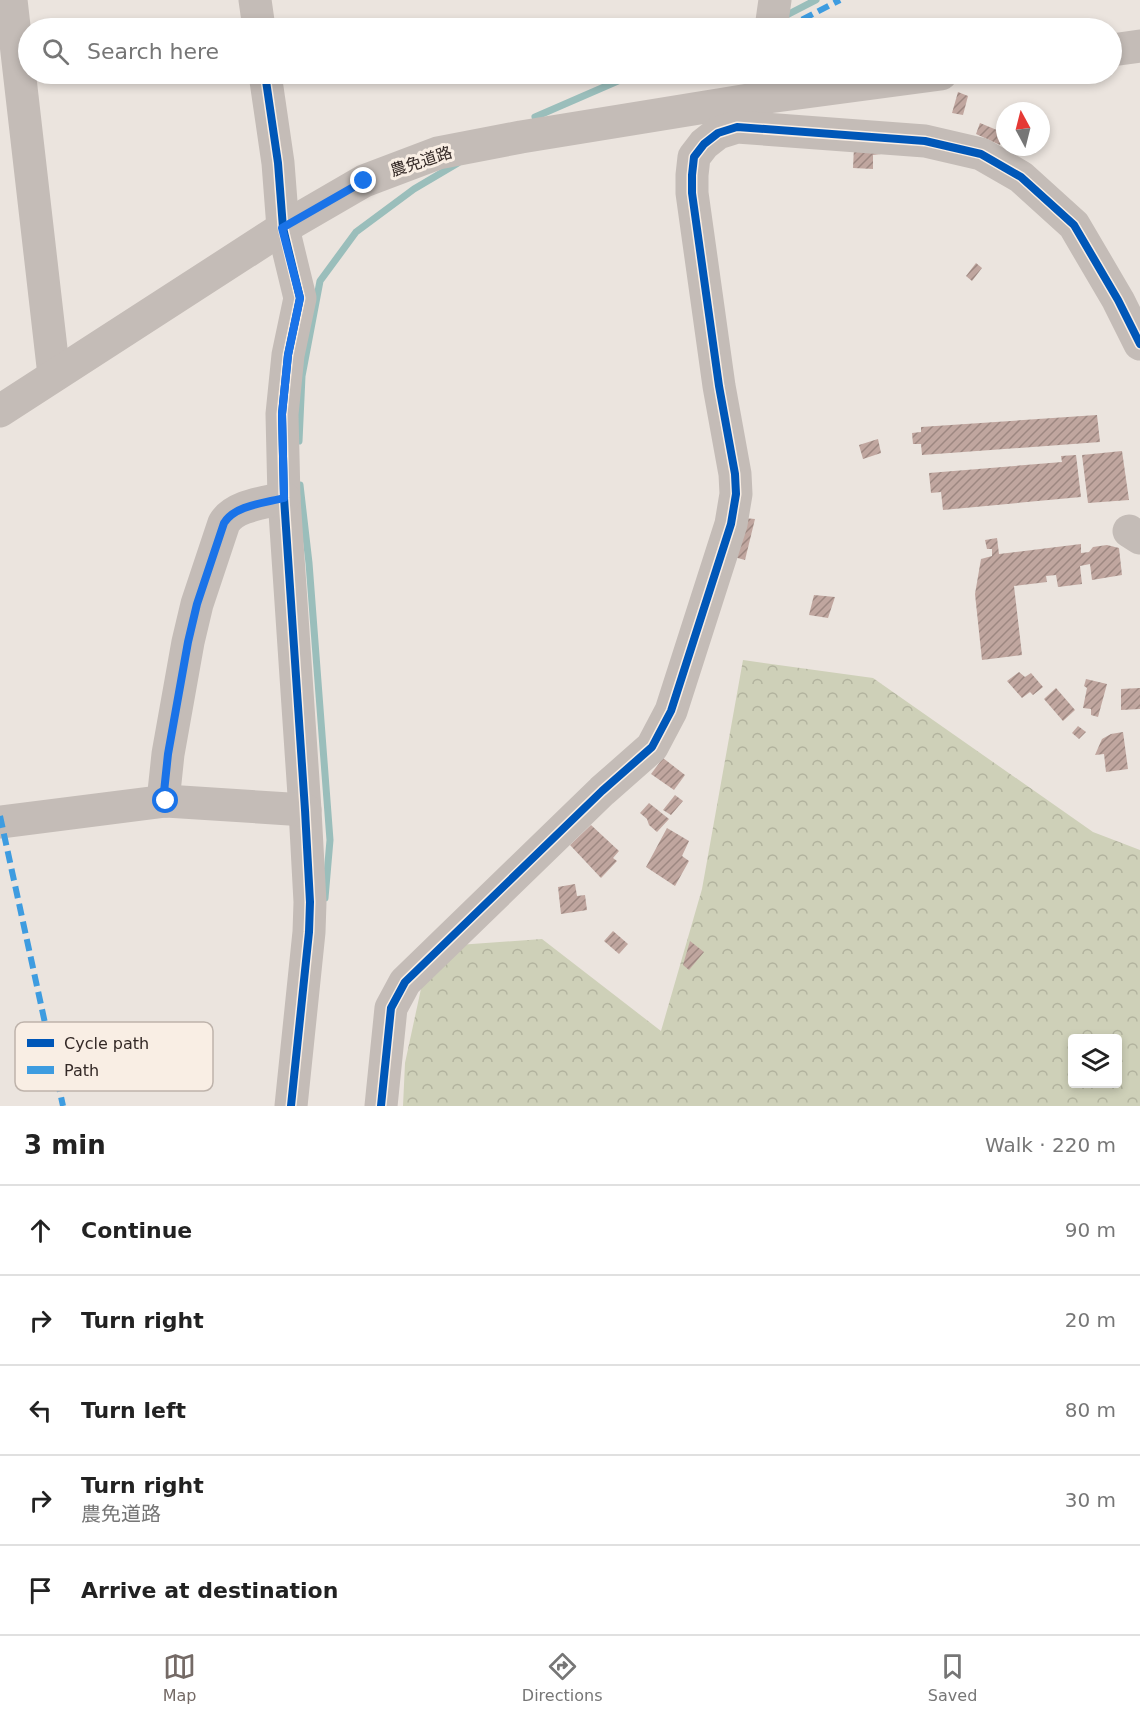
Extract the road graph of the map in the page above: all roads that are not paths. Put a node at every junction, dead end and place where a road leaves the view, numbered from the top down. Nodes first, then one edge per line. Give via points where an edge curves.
1 (11, 0) edge
2 (255, 0) edge
3 (775, 0) edge
4 (258, 18) edge
5 (772, 18) edge
6 (1140, 46) edge
7 (1122, 49) edge
8 (18, 61) edge
9 (21, 84) edge
10 (266, 84) edge
11 (793, 84) edge
12 (763, 86) edge
13 (733, 115) junction
14 (282, 228) junction
15 (1140, 344) edge
16 (54, 375) junction
17 (0, 411) edge
18 (284, 498) junction
19 (166, 801) junction
20 (305, 810) junction
21 (2, 822) dead end
22 (291, 1106) edge
23 (381, 1106) edge

1 - 8 street
2 - 4 street
3 - 5 street
6 - 7 street
9 - 16 street
10 - 14 street
11 - 12 street, 農免道路
12 - 13 street, 農免道路
13 - 14 street, 農免道路 via 522,137 438,153 364,181
13 - 15 street via 925,141 981,154 1021,177 1074,225
13 - 23 street via 694,157 692,193 736,494 731,524 671,711 652,747 405,982 391,1008
14 - 16 street, 農免道路
14 - 18 street via 300,298 288,355 282,414
16 - 17 street, 農免道路
18 - 19 street via 240,510 224,523 188,642 168,754
18 - 20 street
19 - 20 street
19 - 21 street
20 - 22 street via 309,932

